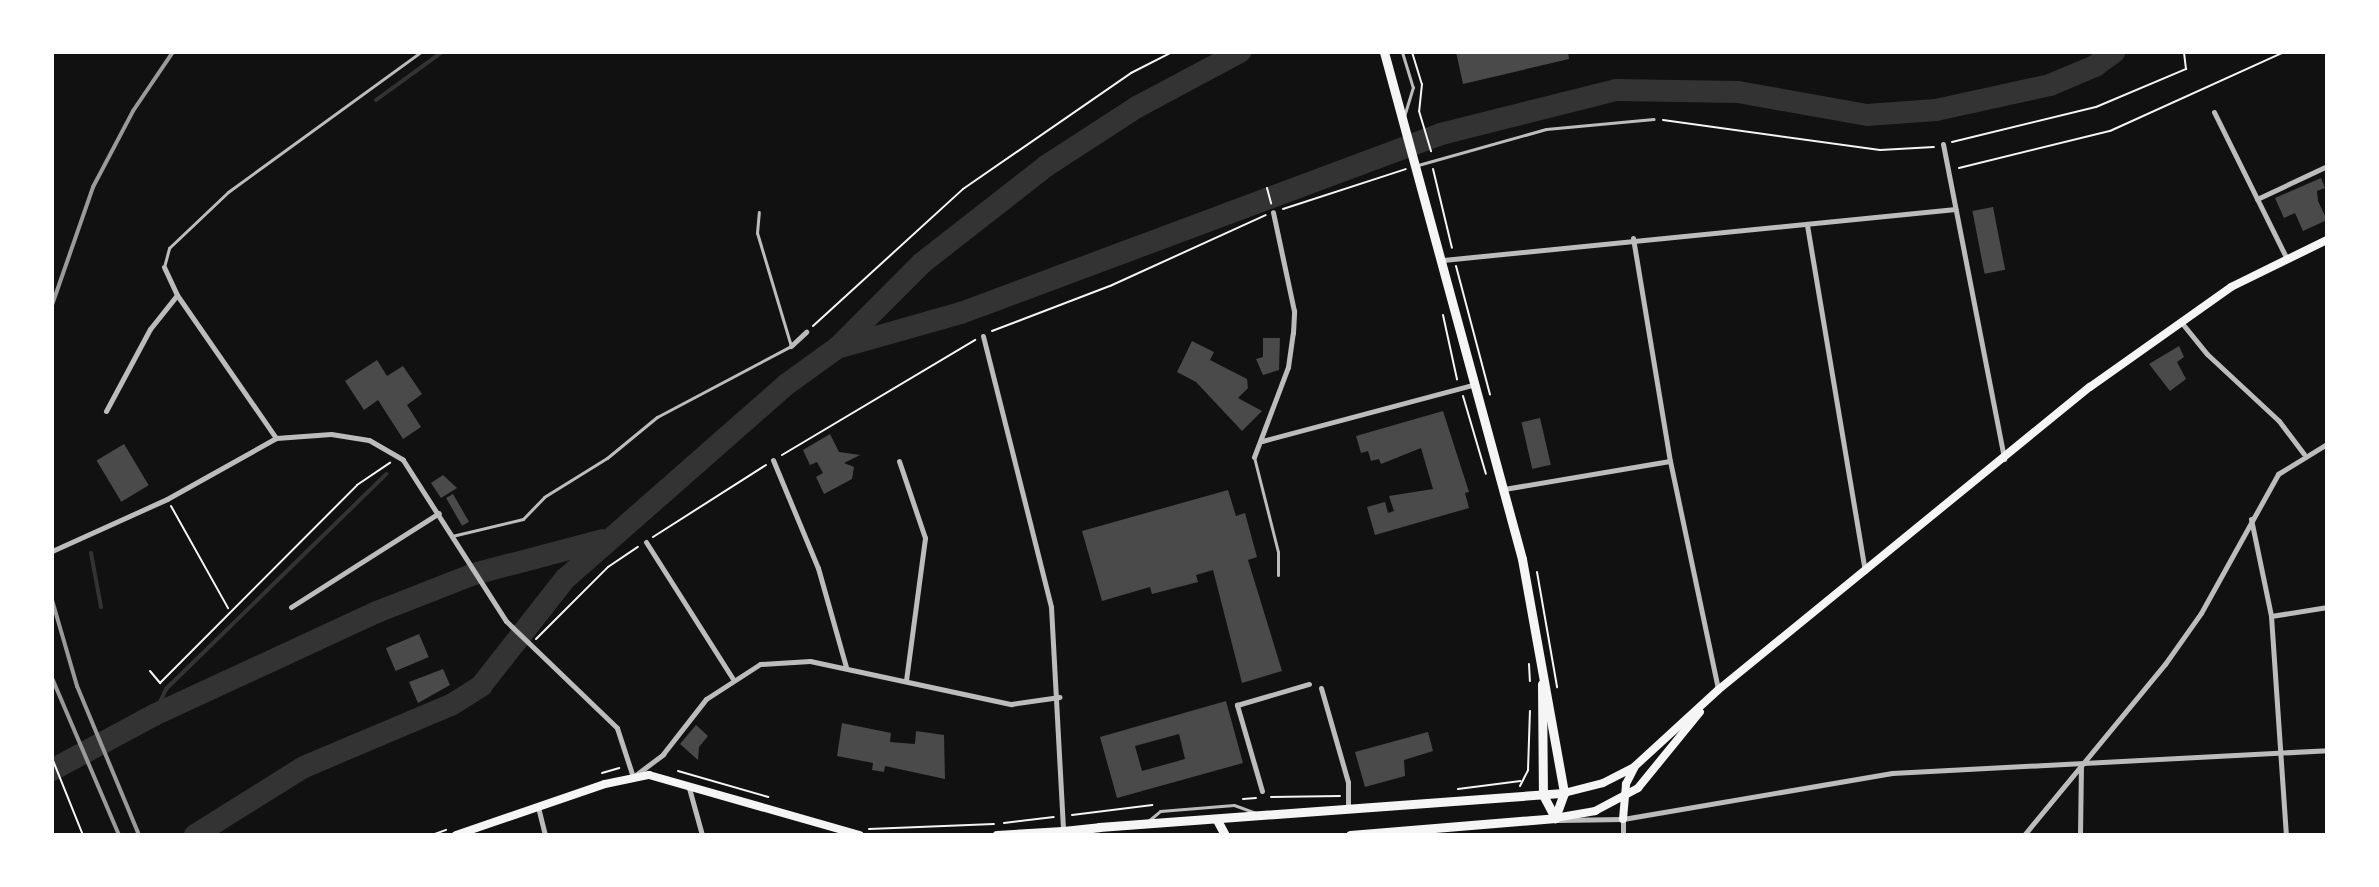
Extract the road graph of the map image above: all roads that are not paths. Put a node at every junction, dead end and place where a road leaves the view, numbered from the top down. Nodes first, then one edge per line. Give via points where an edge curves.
1 (421, 52) edge
2 (1384, 52) edge
3 (1402, 52) edge
4 (2214, 112) dead end
5 (1404, 116) junction
6 (1654, 119) road end
7 (1943, 144) road end
8 (1416, 164) junction
9 (2327, 166) edge
10 (2257, 199) junction
11 (1955, 209) junction
12 (1273, 210) road end
13 (759, 212) dead end
14 (1807, 225) junction
15 (1633, 238) junction
16 (2327, 240) edge
17 (2287, 259) junction
18 (1443, 260) junction
19 (164, 267) joint
20 (177, 295) junction
21 (2180, 322) junction
22 (806, 332) road end
23 (983, 336) road end
24 (791, 346) junction
25 (1473, 385) junction
26 (106, 411) dead end
27 (276, 438) junction
28 (1261, 441) junction
29 (2327, 444) edge
30 (2304, 454) junction
31 (1254, 457) joint
32 (773, 460) road end
33 (2004, 460) junction
34 (899, 461) dead end
35 (1670, 461) junction
36 (1504, 489) junction
37 (439, 513) junction
38 (2250, 518) junction
39 (452, 536) junction
40 (646, 542) road end
41 (52, 551) edge
42 (1865, 571) junction
43 (1278, 575) dead end
44 (291, 607) dead end
45 (2327, 607) edge
46 (2271, 616) junction
47 (1543, 666) junction
48 (846, 667) junction
49 (733, 679) junction
50 (906, 680) junction
51 (1309, 684) dead end
52 (1321, 688) dead end
53 (1718, 690) junction
54 (1059, 697) junction
55 (2327, 750) edge
56 (2278, 755) junction
57 (2081, 762) junction
58 (1634, 767) junction
59 (633, 777) junction
60 (688, 783) junction
61 (1564, 793) junction
62 (1264, 794) road end
63 (1543, 795) junction
64 (1624, 799) junction
65 (538, 806) junction
66 (1348, 811) junction
67 (1263, 817) junction
68 (1555, 818) junction
69 (1623, 819) junction
70 (1217, 820) junction
71 (1147, 824) junction
72 (861, 831) edge
73 (1422, 832) edge
74 (1063, 833) edge
75 (456, 835) edge
76 (545, 835) edge
77 (702, 835) edge
78 (997, 835) edge
79 (1225, 835) edge
80 (1350, 835) edge
81 (1623, 835) edge
82 (2024, 835) edge
83 (2080, 835) edge
84 (2286, 835) edge

1 - 19 lane via 228,192 169,248
2 - 5 main road
3 - 5 lane via 1413,87
4 - 10 street
5 - 8 main road
6 - 8 lane via 1557,127
7 - 11 street
8 - 18 main road
9 - 10 street
10 - 17 street
11 - 14 street
11 - 33 street
12 - 28 street via 1294,311 1293,333 1288,367
13 - 24 lane via 757,233
14 - 15 street
14 - 42 street
15 - 18 street
15 - 35 street
16 - 17 main road
17 - 21 main road via 2231,287
18 - 25 main road
19 - 20 street
20 - 26 street via 150,329
20 - 27 street
21 - 30 street via 2279,421
21 - 33 main road via 2090,387
22 - 24 street
23 - 54 street via 1032,521 1055,641
24 - 39 lane via 657,417 607,458 544,497 523,519
25 - 28 street
25 - 36 main road
27 - 37 street via 313,433 369,440 403,460
27 - 41 street via 167,499
28 - 31 street
29 - 30 street
30 - 38 street via 2278,474
31 - 43 lane via 1278,552
32 - 48 street via 818,568
33 - 42 main road
34 - 50 street via 925,538
35 - 36 street
35 - 53 street
36 - 47 main road
37 - 39 street
37 - 44 street
38 - 46 street
38 - 57 street via 2183,638
39 - 59 street via 506,621 617,728
40 - 49 street
42 - 53 main road
45 - 46 street
46 - 56 street
47 - 61 main road
47 - 63 main road
48 - 49 street via 788,660 760,664
48 - 50 street
49 - 59 street via 706,699 663,754
50 - 54 street via 1011,704
51 - 62 street via 1237,705
52 - 66 street
53 - 58 main road
53 - 64 main road via 1651,778
54 - 74 street
55 - 56 street
56 - 57 street
56 - 84 street
57 - 69 street via 1892,773
57 - 82 street
57 - 83 street
58 - 61 main road via 1603,783
58 - 64 main road
59 - 60 main road
59 - 65 main road
60 - 72 main road
60 - 77 street
61 - 63 main road
61 - 68 main road
63 - 66 main road
63 - 68 main road
64 - 68 main road
64 - 69 main road
65 - 75 main road
65 - 76 street
66 - 67 main road
67 - 70 main road
67 - 71 lane via 1241,804 1160,811
68 - 69 street via 1577,823
68 - 73 main road
69 - 81 street
70 - 71 main road
70 - 79 main road
71 - 74 main road
73 - 80 main road
74 - 78 main road

